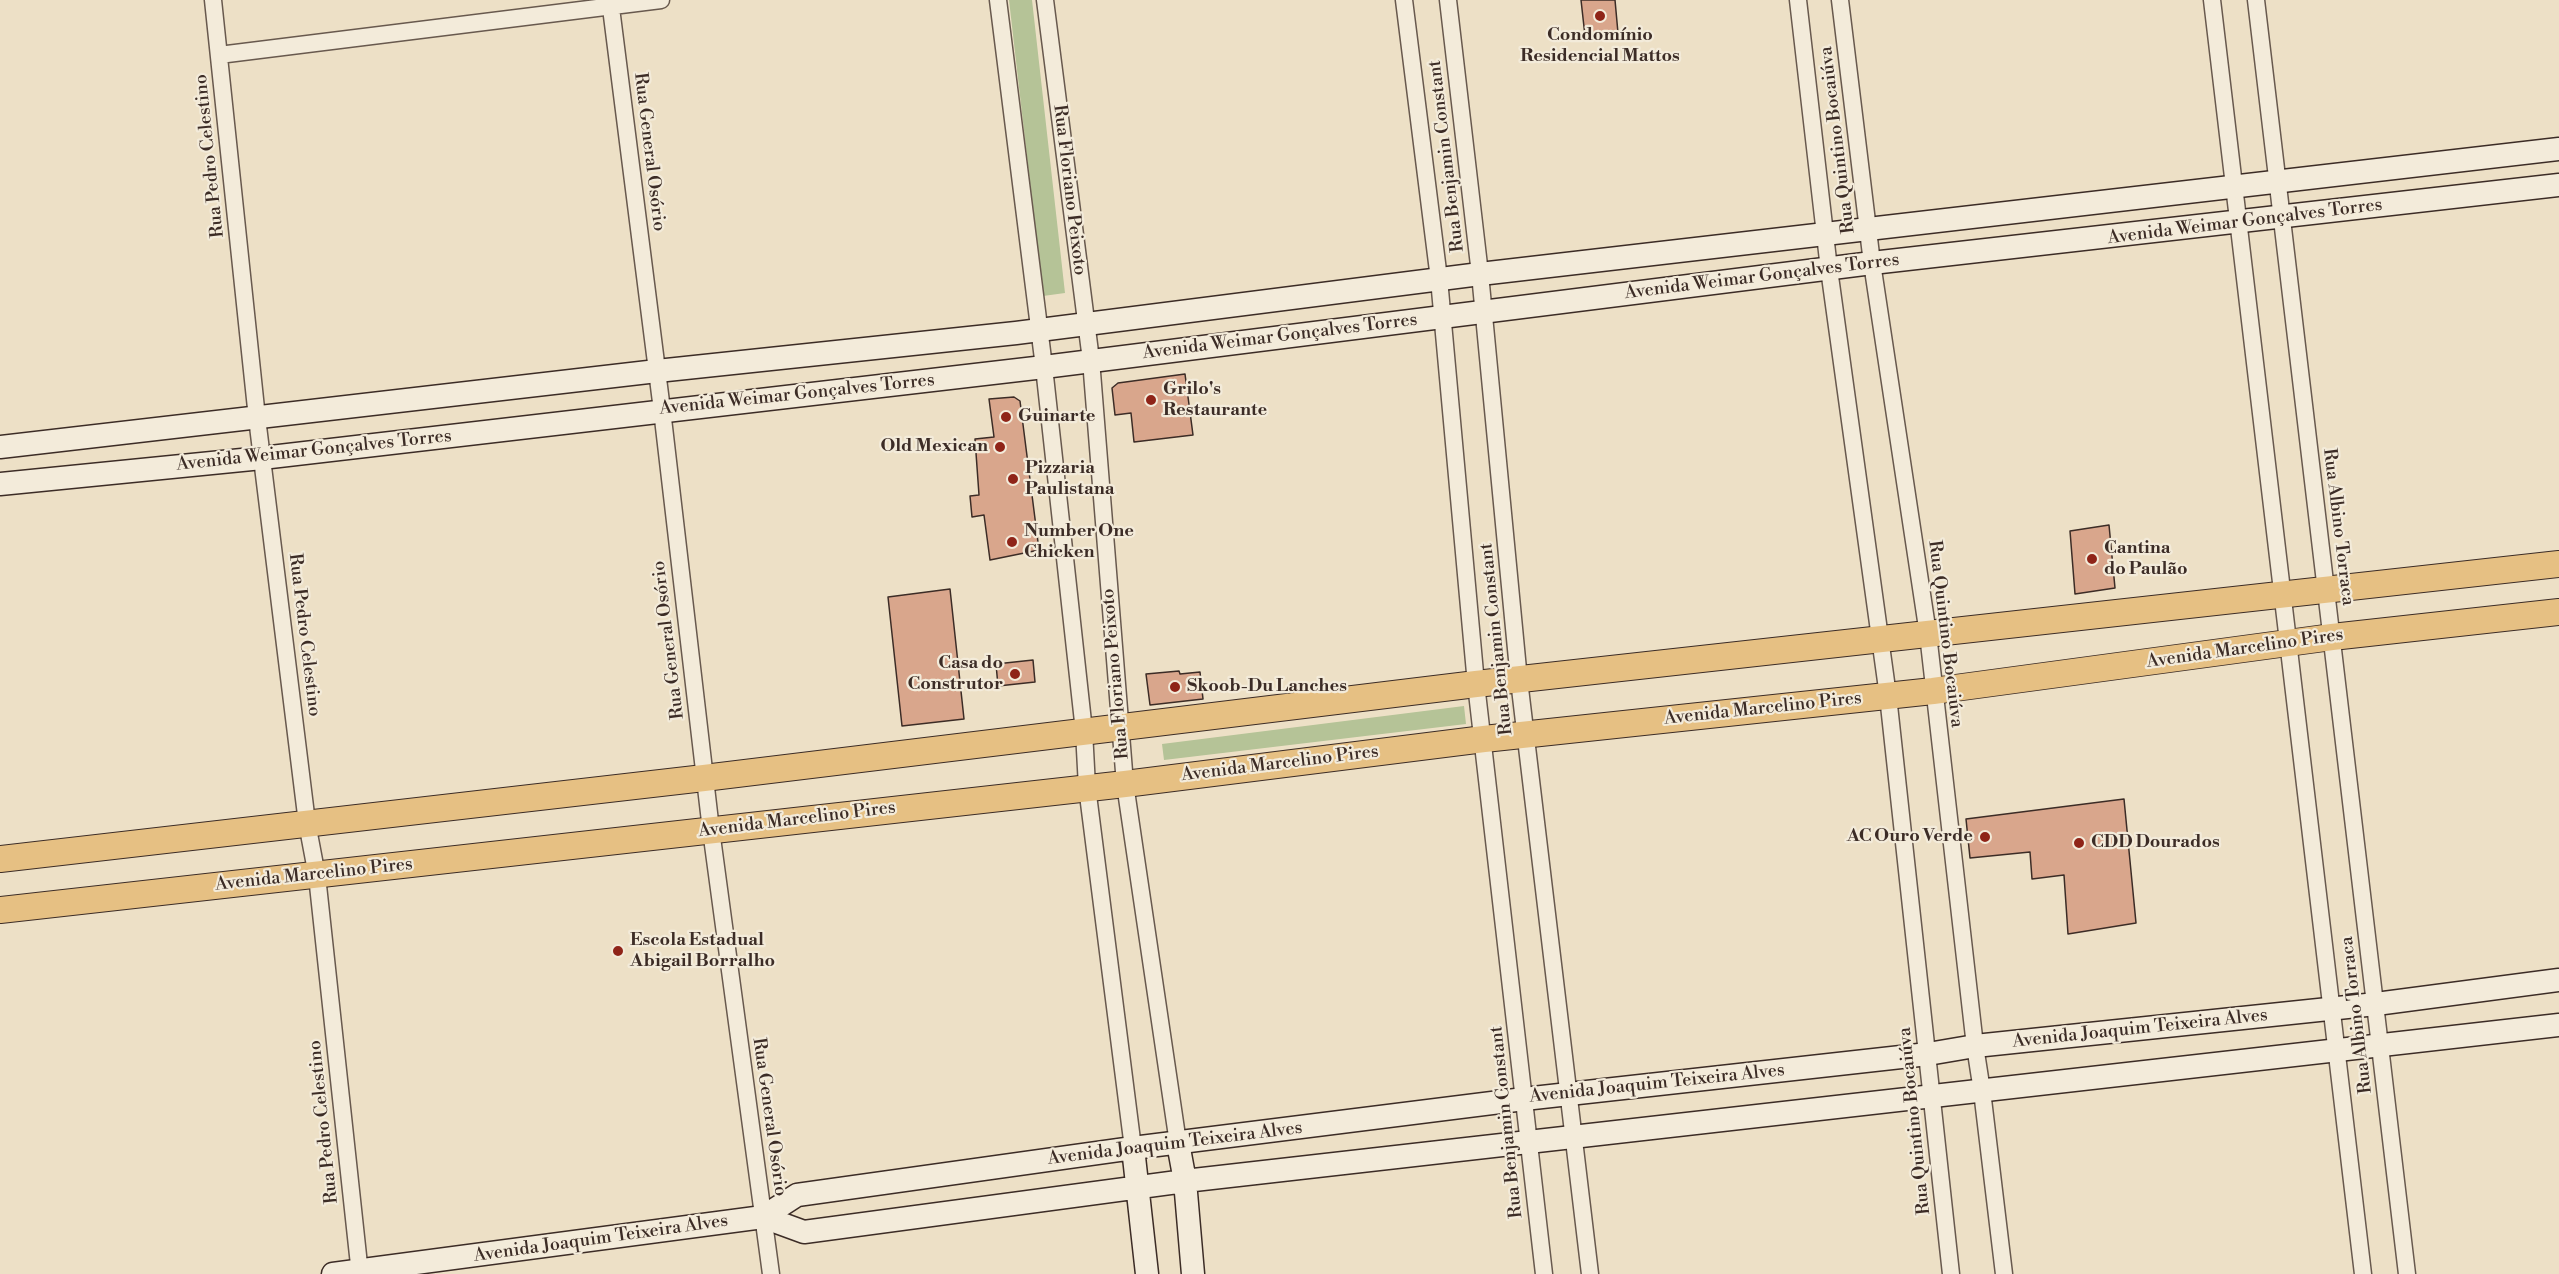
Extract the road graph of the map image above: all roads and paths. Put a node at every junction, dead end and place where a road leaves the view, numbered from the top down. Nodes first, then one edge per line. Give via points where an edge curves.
1 (213, 0) edge
2 (660, 0) edge
3 (998, 0) edge
4 (1045, 0) edge
5 (1404, 0) edge
6 (1448, 0) edge
7 (1798, 0) edge
8 (1840, 0) edge
9 (2212, 0) edge
10 (2256, 0) edge
11 (610, 2) edge
12 (219, 55) junction
13 (2559, 149) edge
14 (2278, 181) junction
15 (2559, 185) edge
16 (2236, 188) junction
17 (2281, 217) junction
18 (2237, 223) junction
19 (1868, 228) junction
20 (1825, 234) junction
21 (1872, 263) junction
22 (1829, 269) junction
23 (1480, 274) junction
24 (1439, 279) junction
25 (1483, 312) junction
26 (1442, 317) junction
27 (1086, 325) junction
28 (1039, 330) junction
29 (1091, 360) junction
30 (1044, 367) junction
31 (657, 371) junction
32 (662, 410) junction
33 (257, 418) junction
34 (0, 447) edge
35 (262, 458) junction
36 (0, 484) edge
37 (2559, 564) edge
38 (2325, 590) junction
39 (2281, 595) junction
40 (2559, 612) edge
41 (1928, 634) junction
42 (2332, 637) junction
43 (1880, 640) junction
44 (2288, 644) junction
45 (1520, 680) junction
46 (1476, 684) junction
47 (1933, 691) junction
48 (1888, 696) junction
49 (1121, 726) junction
50 (1083, 731) junction
51 (1527, 734) junction
52 (1484, 739) junction
53 (704, 778) junction
54 (1125, 784) junction
55 (1087, 788) junction
56 (307, 823) junction
57 (711, 830) junction
58 (0, 859) edge
59 (316, 876) junction
60 (0, 910) edge
61 (2559, 980) edge
62 (2376, 1004) junction
63 (2330, 1008) junction
64 (2559, 1025) edge
65 (1974, 1046) junction
66 (2381, 1047) junction
67 (2336, 1053) junction
68 (1928, 1054) junction
69 (1982, 1091) junction
70 (1569, 1095) junction
71 (1931, 1098) junction
72 (1524, 1099) junction
73 (1575, 1138) junction
74 (1529, 1142) junction
75 (1178, 1143) junction
76 (1133, 1148) junction
77 (1185, 1181) junction
78 (1137, 1188) junction
79 (763, 1217) junction
80 (360, 1273) edge
81 (333, 1274) edge
82 (771, 1274) edge
83 (1147, 1274) edge
84 (1193, 1274) edge
85 (1544, 1274) edge
86 (1590, 1274) edge
87 (1951, 1274) edge
88 (2004, 1274) edge
89 (2362, 1274) edge
90 (2407, 1274) edge

1 - 12 street, Rua Pedro Celestino
2 - 11 street
3 - 28 street, Rua Floriano Peixoto
4 - 27 street, Rua Floriano Peixoto
5 - 24 street, Rua Benjamin Constant
6 - 23 street, Rua Benjamin Constant
7 - 20 street, Rua Quintino Bocaiúva
8 - 19 street, Rua Quintino Bocaiúva
9 - 16 street, Rua Albino Torraca
10 - 14 street, Rua Albino Torraca
11 - 12 street
11 - 31 street, Rua General Osório
12 - 33 street, Rua Pedro Celestino
13 - 14 main road, Avenida Weimar Gonçalves Torres
14 - 16 main road, Avenida Weimar Gonçalves Torres
14 - 17 street, Rua Albino Torraca
15 - 17 main road, Avenida Weimar Gonçalves Torres
16 - 18 street, Rua Albino Torraca
16 - 19 main road, Avenida Weimar Gonçalves Torres
17 - 18 main road, Avenida Weimar Gonçalves Torres
17 - 38 street, Rua Albino Torraca
18 - 21 main road, Avenida Weimar Gonçalves Torres
18 - 39 street, Rua Albino Torraca
19 - 20 main road, Avenida Weimar Gonçalves Torres
19 - 21 street, Rua Quintino Bocaiúva
20 - 22 street, Rua Quintino Bocaiúva
20 - 23 main road, Avenida Weimar Gonçalves Torres
21 - 22 main road, Avenida Weimar Gonçalves Torres
21 - 41 street, Rua Quintino Bocaiúva
22 - 25 main road, Avenida Weimar Gonçalves Torres
22 - 43 street, Rua Quintino Bocaiúva
23 - 24 main road, Avenida Weimar Gonçalves Torres
23 - 25 street, Rua Benjamin Constant
24 - 26 street, Rua Benjamin Constant
24 - 27 main road, Avenida Weimar Gonçalves Torres
25 - 26 main road, Avenida Weimar Gonçalves Torres
25 - 45 street, Rua Benjamin Constant
26 - 29 main road, Avenida Weimar Gonçalves Torres
26 - 46 street, Rua Benjamin Constant
27 - 28 main road, Avenida Weimar Gonçalves Torres
27 - 29 street, Rua Floriano Peixoto
28 - 30 street, Rua Floriano Peixoto
28 - 31 main road, Avenida Weimar Gonçalves Torres
29 - 30 main road, Avenida Weimar Gonçalves Torres
29 - 49 street, Rua Floriano Peixoto
30 - 32 main road, Avenida Weimar Gonçalves Torres
30 - 50 street, Rua Floriano Peixoto
31 - 32 street, Rua General Osório
31 - 33 main road, Avenida Weimar Gonçalves Torres
32 - 35 main road, Avenida Weimar Gonçalves Torres
32 - 53 street, Rua General Osório
33 - 34 main road, Avenida Weimar Gonçalves Torres
33 - 35 street, Rua Pedro Celestino
35 - 36 main road, Avenida Weimar Gonçalves Torres
35 - 56 street, Rua Pedro Celestino
37 - 38 main road
38 - 39 main road
38 - 42 street, Rua Albino Torraca
39 - 41 main road
39 - 44 street, Rua Albino Torraca
40 - 42 main road, Avenida Marcelino Pires
41 - 43 main road
41 - 47 street, Rua Quintino Bocaiúva
42 - 44 main road, Avenida Marcelino Pires
42 - 62 street, Rua Albino Torraca
43 - 45 main road
43 - 48 street, Rua Quintino Bocaiúva
44 - 47 main road, Avenida Marcelino Pires
44 - 63 street, Rua Albino Torraca
45 - 46 main road
45 - 51 street, Rua Benjamin Constant
46 - 49 main road
46 - 52 street, Rua Benjamin Constant
47 - 48 main road, Avenida Marcelino Pires
47 - 65 street, Rua Quintino Bocaiúva
48 - 51 main road, Avenida Marcelino Pires
48 - 68 street, Rua Quintino Bocaiúva
49 - 50 main road
49 - 54 street, Rua Floriano Peixoto
50 - 53 main road
50 - 55 street, Rua Floriano Peixoto
51 - 52 main road, Avenida Marcelino Pires
51 - 70 street, Rua Benjamin Constant
52 - 54 main road, Avenida Marcelino Pires
52 - 72 street, Rua Benjamin Constant
53 - 56 main road
53 - 57 street, Rua General Osório
54 - 55 main road, Avenida Marcelino Pires
54 - 75 street, Rua Floriano Peixoto
55 - 57 main road, Avenida Marcelino Pires
55 - 76 street, Rua Floriano Peixoto
56 - 58 main road
56 - 59 street, Rua Pedro Celestino
57 - 59 main road, Avenida Marcelino Pires
57 - 79 street, Rua General Osório
59 - 60 main road, Avenida Marcelino Pires
59 - 80 street, Rua Pedro Celestino
61 - 62 main road, Avenida Joaquim Teixeira Alves
62 - 63 main road, Avenida Joaquim Teixeira Alves
62 - 66 street, Rua Albino Torraca
63 - 65 main road, Avenida Joaquim Teixeira Alves
63 - 67 street, Rua Albino Torraca
64 - 66 main road, Avenida Joaquim Teixeira Alves
65 - 68 main road, Avenida Joaquim Teixeira Alves
65 - 69 street, Rua Quintino Bocaiúva
66 - 67 main road, Avenida Joaquim Teixeira Alves
66 - 90 street, Rua Albino Torraca
67 - 69 main road, Avenida Joaquim Teixeira Alves
67 - 89 street, Rua Albino Torraca
68 - 70 main road, Avenida Joaquim Teixeira Alves
68 - 71 street, Rua Quintino Bocaiúva
69 - 71 main road, Avenida Joaquim Teixeira Alves
69 - 88 street, Rua Quintino Bocaiúva
70 - 72 main road, Avenida Joaquim Teixeira Alves
70 - 73 street, Rua Benjamin Constant
71 - 73 main road, Avenida Joaquim Teixeira Alves
71 - 87 street, Rua Quintino Bocaiúva
72 - 74 street, Rua Benjamin Constant
72 - 75 main road, Avenida Joaquim Teixeira Alves
73 - 74 main road, Avenida Joaquim Teixeira Alves
73 - 86 street, Rua Benjamin Constant
74 - 77 main road, Avenida Joaquim Teixeira Alves
74 - 85 street, Rua Benjamin Constant
75 - 76 main road, Avenida Joaquim Teixeira Alves
75 - 77 main road, Rua Floriano Peixoto
76 - 78 main road, Rua Floriano Peixoto
76 - 79 main road, Avenida Joaquim Teixeira Alves via 797,1195
77 - 78 main road, Avenida Joaquim Teixeira Alves
77 - 84 main road, Rua Floriano Peixoto
78 - 79 main road, Avenida Joaquim Teixeira Alves via 804,1233
78 - 83 main road, Rua Floriano Peixoto
79 - 80 main road, Avenida Joaquim Teixeira Alves
79 - 82 street, Rua General Osório
80 - 81 main road, Avenida Joaquim Teixeira Alves

